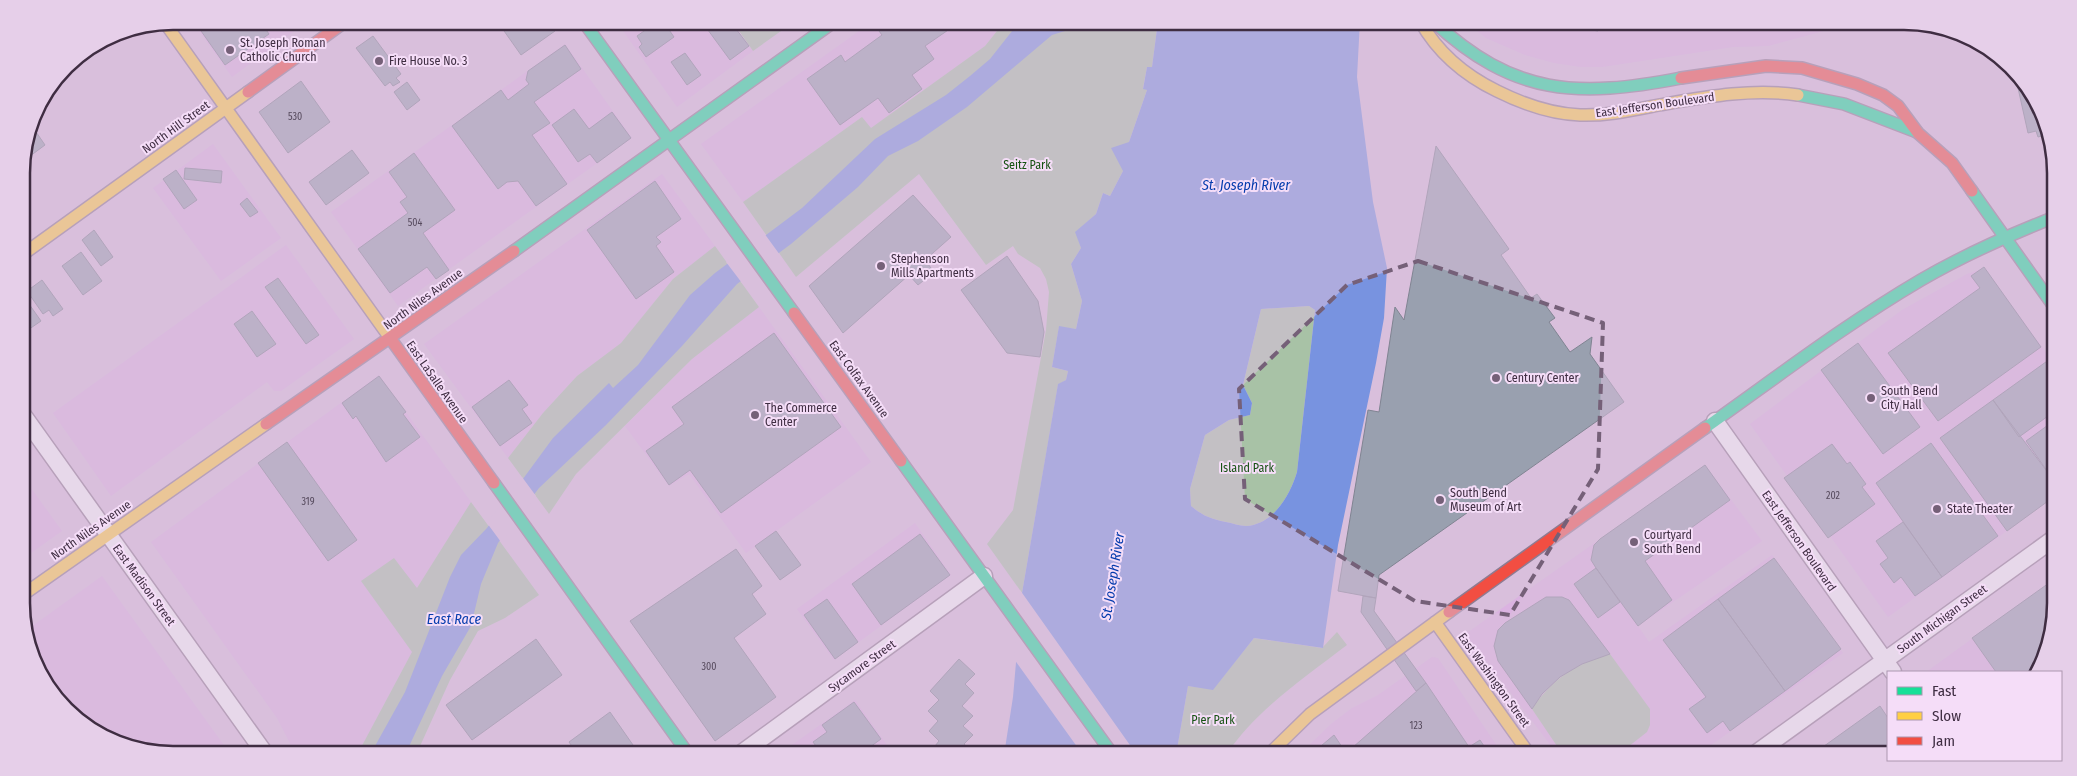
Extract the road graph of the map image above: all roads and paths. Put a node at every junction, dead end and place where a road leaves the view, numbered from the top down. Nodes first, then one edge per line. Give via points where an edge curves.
1 (170, 30) edge
2 (334, 30) edge
3 (588, 30) edge
4 (822, 30) edge
5 (1425, 30) edge
6 (1442, 30) edge
7 (226, 108) junction
8 (1917, 132) junction
9 (667, 140) junction
10 (2047, 220) edge
11 (2006, 236) junction
12 (30, 248) edge
13 (2047, 296) edge
14 (390, 339) junction
15 (1714, 421) junction
16 (30, 425) edge
17 (108, 535) junction
18 (2047, 544) edge
19 (984, 576) junction
20 (30, 590) edge
21 (1435, 622) junction
22 (1889, 666) edge
23 (260, 746) edge
24 (683, 746) edge
25 (751, 746) edge
26 (1106, 746) edge
27 (1276, 746) edge
28 (1524, 746) edge
29 (1767, 746) edge

1 - 7 street, East LaSalle Avenue
2 - 7 street, North Hill Street
3 - 9 street, East Colfax Avenue
4 - 9 street, North Niles Avenue
5 - 8 street, East Jefferson Boulevard via 1436,49 1455,66 1501,94 1541,109 1581,115 1607,114 1734,93 1768,92 1840,103
6 - 8 street, East Jefferson Boulevard via 1488,64 1547,87 1622,89 1742,68 1797,67 1852,82 1889,99 1904,112
7 - 12 street, North Hill Street
7 - 14 street, East LaSalle Avenue
8 - 11 street, East Jefferson Boulevard via 1952,164
9 - 14 street, North Niles Avenue
9 - 19 street, East Colfax Avenue
10 - 11 street
11 - 13 street, East Jefferson Boulevard
11 - 15 street via 1941,267 1882,301
14 - 17 street, North Niles Avenue
14 - 24 street, East LaSalle Avenue
15 - 21 street
15 - 22 street, East Jefferson Boulevard
16 - 17 street, East Madison Street
17 - 20 street, North Niles Avenue
17 - 23 street, East Madison Street
18 - 22 street, South Michigan Street
19 - 25 street, Sycamore Street
19 - 26 street, East Colfax Avenue
21 - 27 street via 1310,714
21 - 28 street, East Washington Street
22 - 29 street, South Michigan Street

